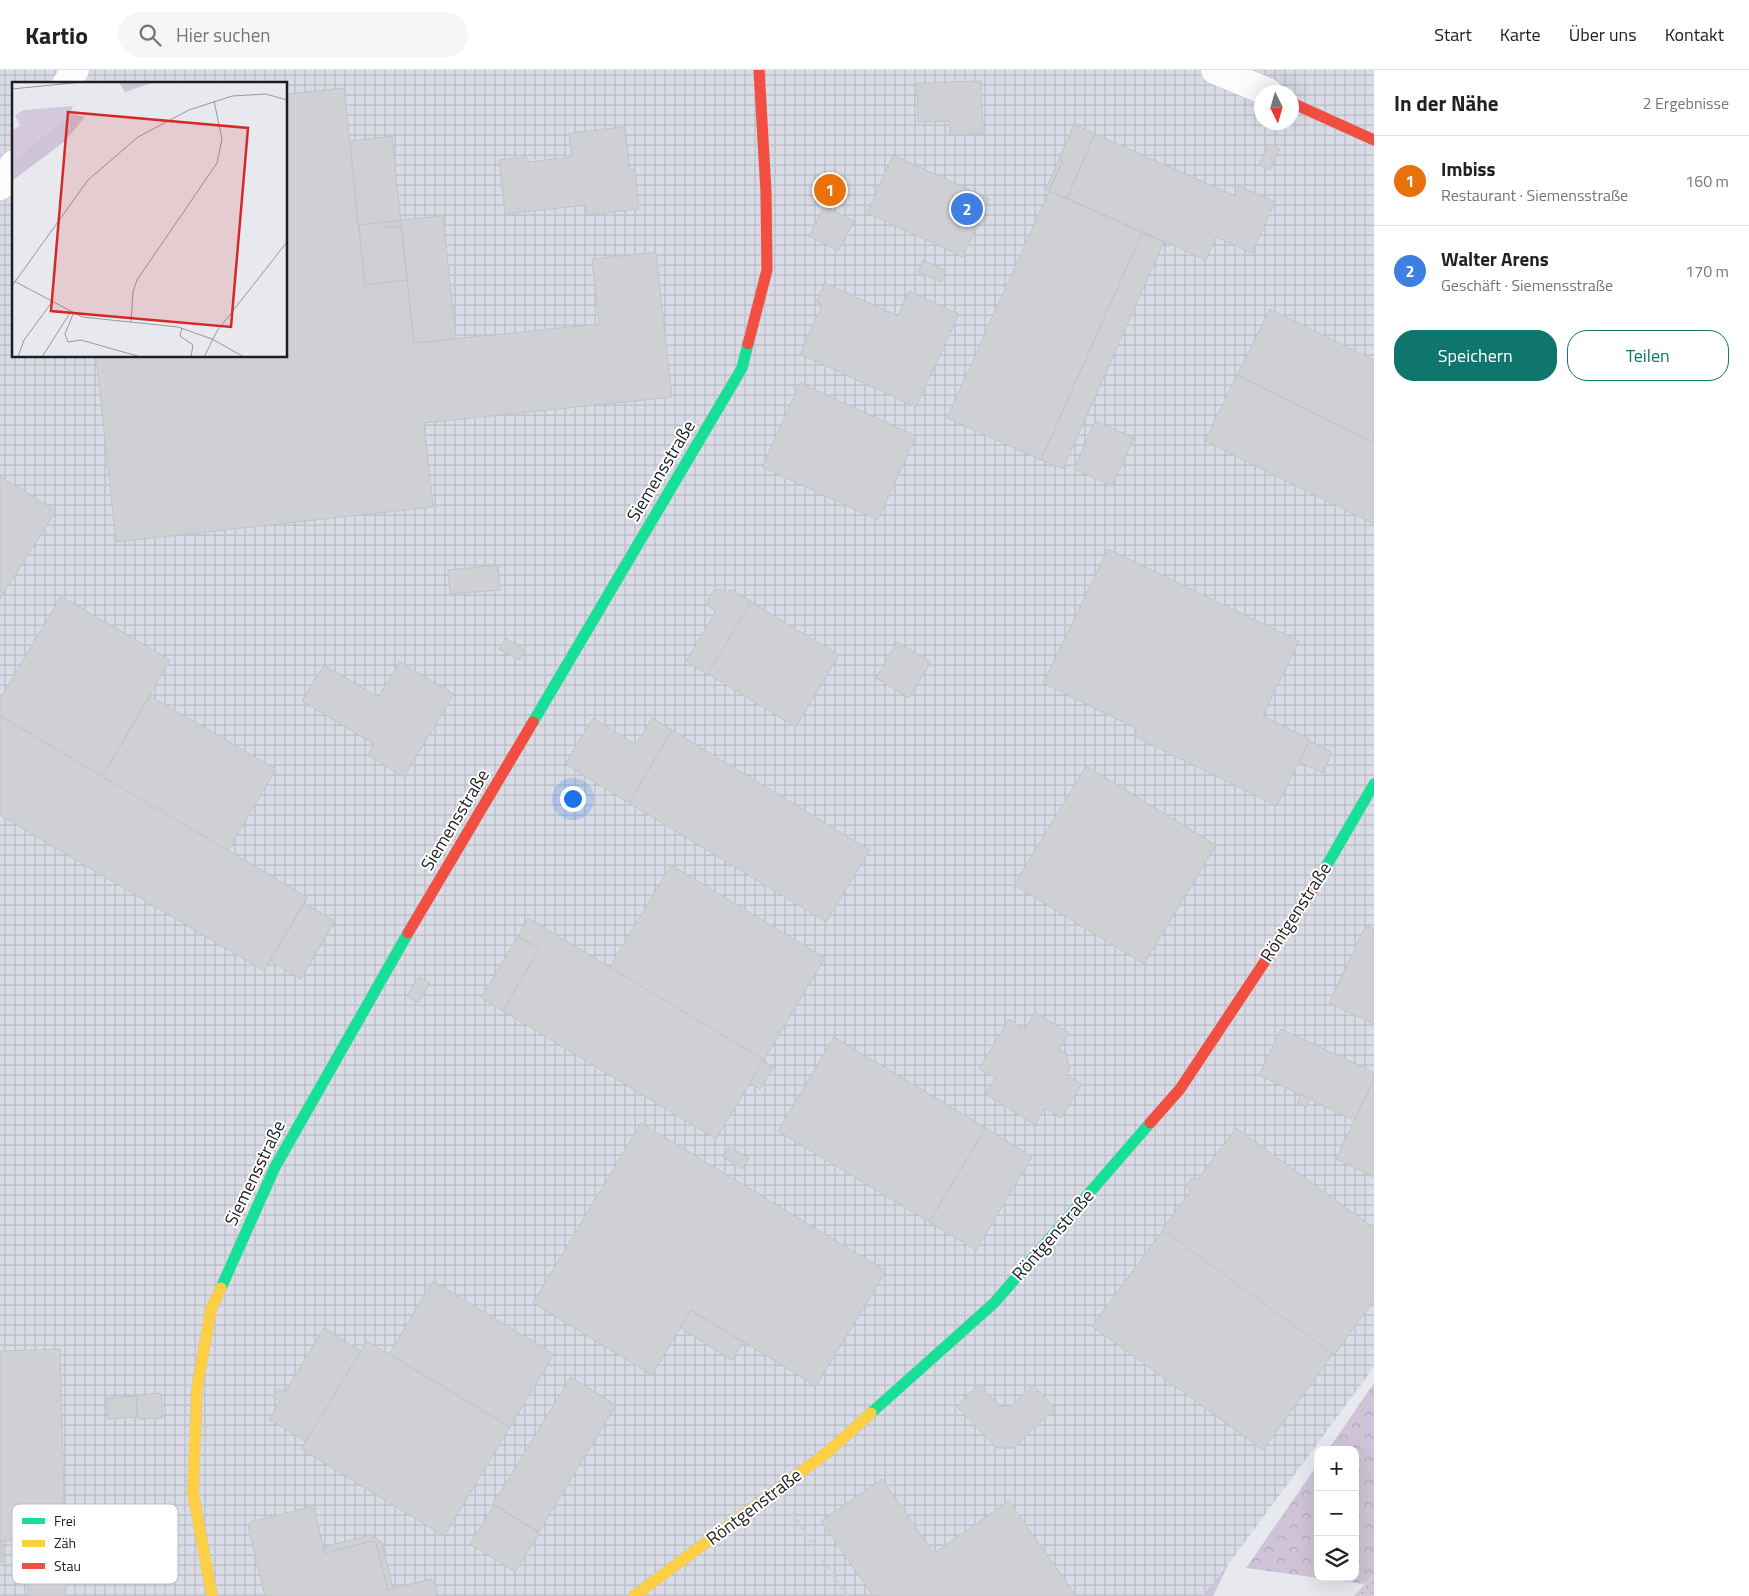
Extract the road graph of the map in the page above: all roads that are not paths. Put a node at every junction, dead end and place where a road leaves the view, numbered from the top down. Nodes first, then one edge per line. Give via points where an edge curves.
1 (76, 70) edge
2 (759, 70) edge
3 (1215, 70) edge
4 (67, 82) edge
5 (1254, 86) edge
6 (1299, 106) edge
7 (1374, 140) edge
8 (12, 167) edge
9 (0, 186) edge
10 (1374, 784) edge
11 (212, 1596) edge
12 (634, 1596) edge

1 - 4 street
2 - 11 street, Siemensstraße via 767,270 742,368 418,916 275,1167 211,1308 197,1388 193,1493
3 - 5 street
6 - 7 street
8 - 9 street
10 - 12 street, Röntgenstraße via 1309,895 1180,1089 994,1303 829,1451

